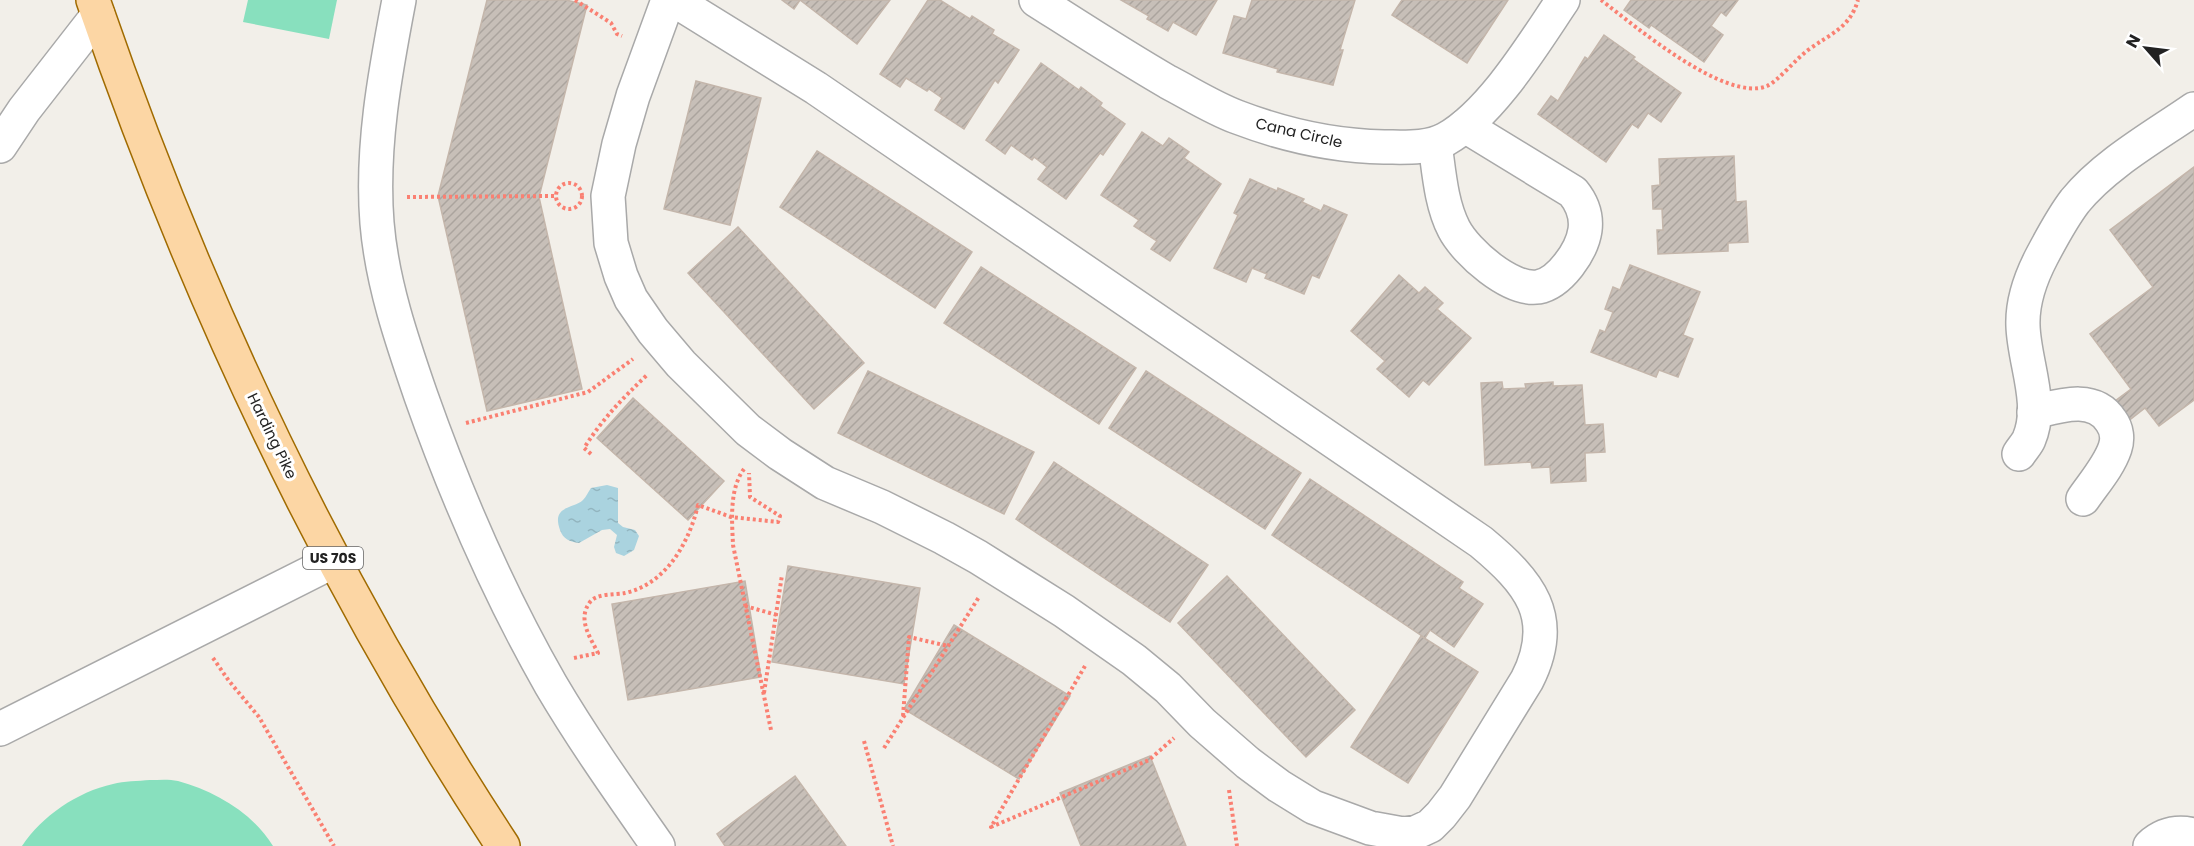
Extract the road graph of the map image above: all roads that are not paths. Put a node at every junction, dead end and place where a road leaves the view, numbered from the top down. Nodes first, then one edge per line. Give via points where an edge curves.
1 (399, 0) edge
2 (668, 0) edge
3 (674, 0) edge
4 (1036, 0) edge
5 (1563, 0) edge
6 (96, 7) edge
7 (2194, 109) edge
8 (1465, 126) junction
9 (1435, 144) junction
10 (0, 146) edge
11 (2034, 412) junction
12 (2019, 454) dead end
13 (2083, 499) dead end
14 (334, 561) junction
15 (0, 729) edge
16 (2194, 835) edge
17 (503, 846) edge
18 (658, 846) edge
19 (2150, 846) edge

1 - 18 street via 382,99 375,198 385,272 397,321 433,431 485,556 540,664 605,771
2 - 3 street via 633,96 607,209 611,243 621,276 631,299 666,346 748,430 805,471 944,538 1102,637 1168,688 1248,763 1279,786 1313,807 1378,830 1403,834 1430,826 1455,796 1536,663 1538,611 1512,568 1481,542 816,88
4 - 9 street, Cana Circle via 1145,68 1236,117 1325,142 1384,147
5 - 8 street, Cana Circle via 1502,86
6 - 10 street
6 - 14 main road, Harding Pike / US 70S via 142,135 227,341
7 - 11 street via 2085,190 2050,240 2029,285 2023,325
8 - 9 street, Cana Circle
8 - 9 street via 1573,192 1581,203 1584,236 1572,261 1557,278 1528,287 1493,271 1470,250 1448,214
11 - 12 street via 2029,440
11 - 13 street via 2084,404 2101,410 2113,424 2115,450
14 - 15 street
14 - 17 main road, Harding Pike / US 70S via 416,708
16 - 19 street via 2172,834

